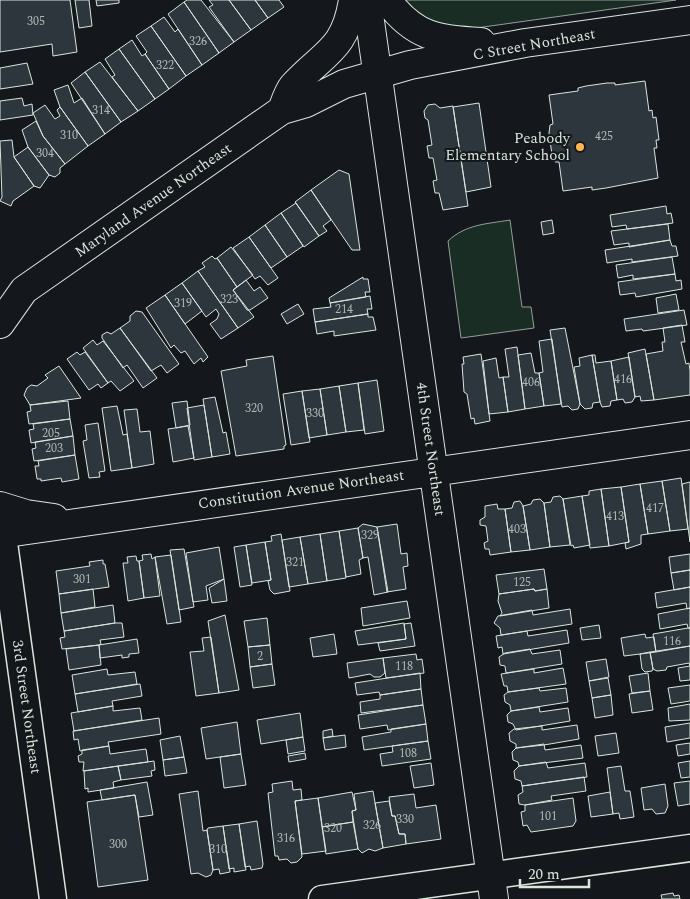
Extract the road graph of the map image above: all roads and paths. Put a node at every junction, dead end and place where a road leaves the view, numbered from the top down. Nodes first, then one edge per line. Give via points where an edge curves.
1 (353, 0) edge
2 (367, 0) edge
3 (387, 0) edge
4 (690, 20) edge
5 (525, 43) junction
6 (378, 73) junction
7 (282, 110) junction
8 (12, 293) edge
9 (0, 324) edge
10 (690, 435) edge
11 (434, 470) junction
12 (0, 506) edge
13 (91, 519) junction
14 (1, 527) edge
15 (690, 848) edge
16 (492, 888) edge
17 (54, 899) edge
18 (322, 899) edge

1 - 7 main road via 348,26 338,44 292,87
2 - 6 main road, 4th Street Northeast
3 - 5 main road via 410,26 437,38
4 - 5 main road, C Street Northeast
5 - 6 main road, C Street Northeast
6 - 7 main road, Maryland Avenue Northeast
6 - 11 main road, 4th Street Northeast
7 - 8 main road, Maryland Avenue Northeast
8 - 9 main road, Maryland Avenue Northeast
10 - 11 main road, Constitution Avenue Northeast
11 - 13 main road, Constitution Avenue Northeast
11 - 16 main road, 4th Street Northeast
12 - 13 main road, Constitution Avenue Northeast via 46,518
13 - 14 main road, Constitution Avenue Northeast
14 - 17 street, 3rd Street Northeast
15 - 16 street
16 - 18 street

